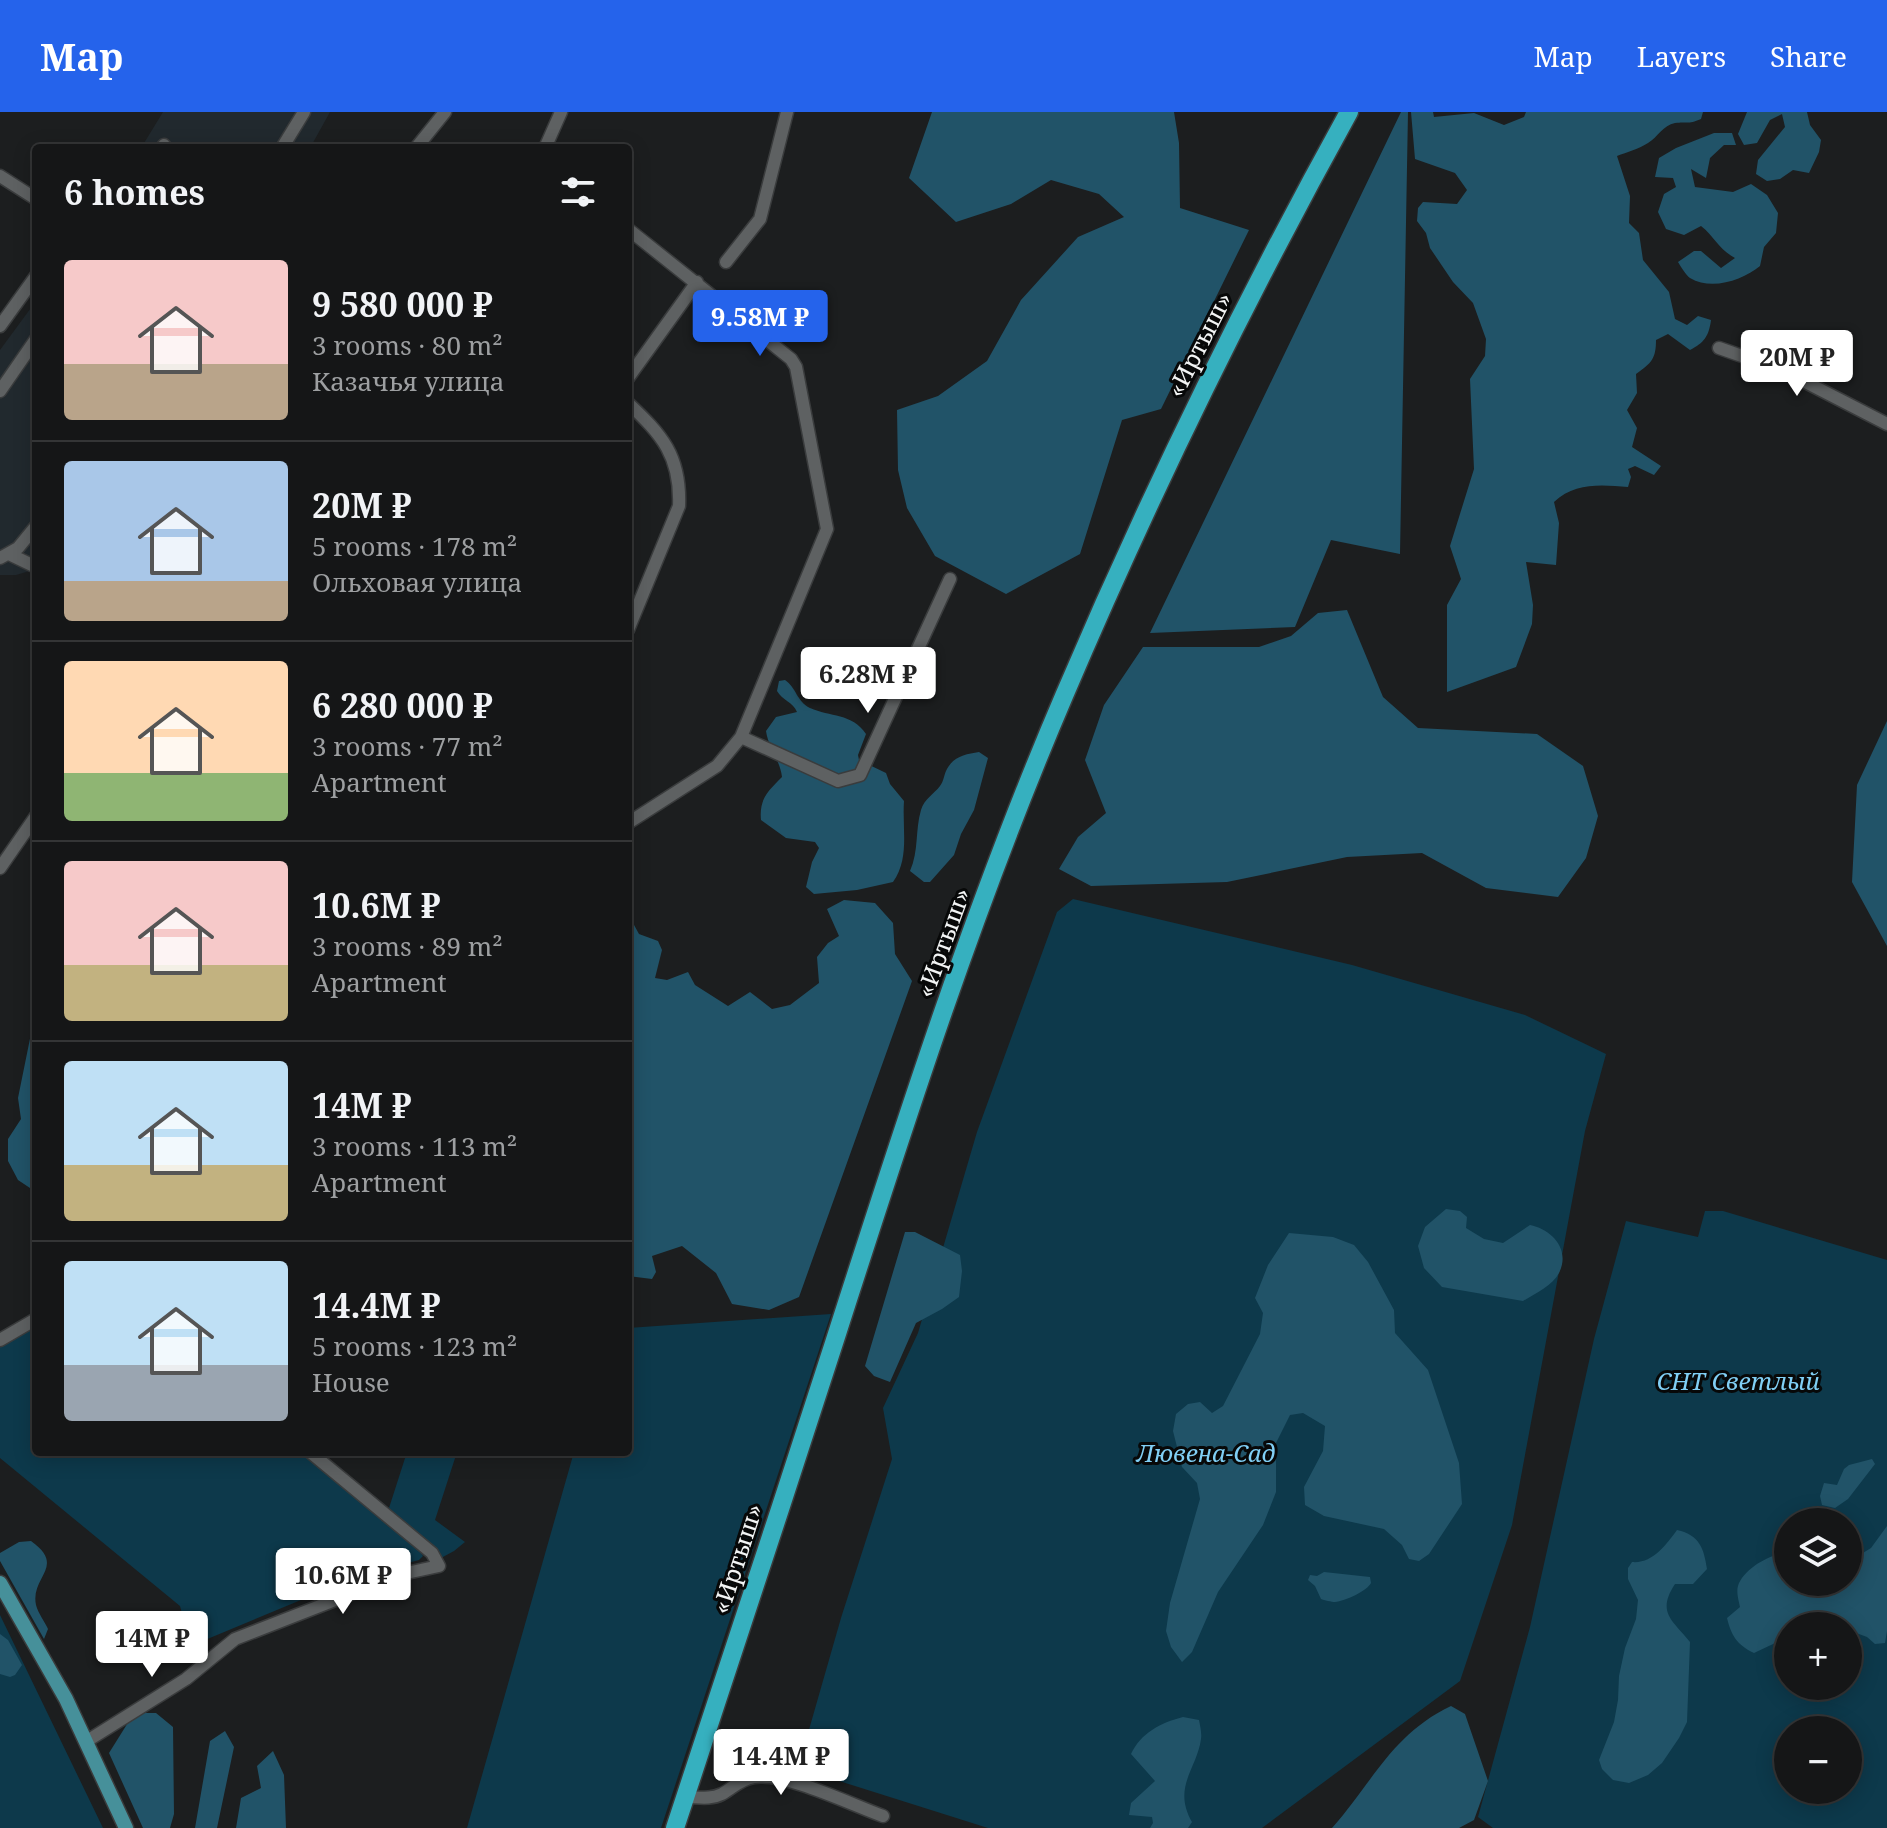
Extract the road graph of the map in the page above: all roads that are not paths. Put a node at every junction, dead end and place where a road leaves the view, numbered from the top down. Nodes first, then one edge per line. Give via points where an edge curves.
1 (304, 112) edge
2 (445, 112) edge
3 (561, 112) edge
4 (787, 112) edge
5 (1349, 112) edge
6 (284, 144) edge
7 (419, 144) edge
8 (547, 144) edge
9 (0, 176) edge
10 (32, 196) edge
11 (632, 232) edge
12 (726, 262) dead end
13 (32, 282) edge
14 (697, 282) junction
15 (0, 326) edge
16 (32, 345) edge
17 (1719, 348) dead end
18 (632, 372) edge
19 (0, 391) edge
20 (632, 407) edge
21 (1887, 424) edge
22 (32, 532) edge
23 (4, 556) edge
24 (32, 565) edge
25 (950, 579) dead end
26 (632, 620) edge
27 (741, 737) junction
28 (632, 820) edge
29 (32, 822) edge
30 (0, 868) edge
31 (32, 1321) edge
32 (0, 1340) edge
33 (315, 1456) edge
34 (0, 1583) edge
35 (87, 1741) junction
36 (685, 1797) junction
37 (883, 1816) dead end
38 (126, 1828) edge
39 (675, 1828) edge

1 - 6 street
2 - 7 street
3 - 8 street
4 - 12 street via 760,219
5 - 36 highway, «Иртыш» via 1177,444 1057,713 886,1181
9 - 10 street
11 - 14 street
13 - 15 street
14 - 18 street
14 - 27 street via 796,367 826,516 819,552
16 - 19 street
17 - 21 street via 1782,370
20 - 26 street via 662,437 680,486 679,506
22 - 23 street
23 - 24 street
25 - 27 street via 860,775 838,781
27 - 28 street via 717,766
29 - 30 street
31 - 32 street
33 - 35 street via 432,1553 439,1566 402,1574 235,1639 186,1679
34 - 35 main road
35 - 38 main road
36 - 37 street via 710,1798 742,1779 767,1777
36 - 39 highway, «Иртыш»

